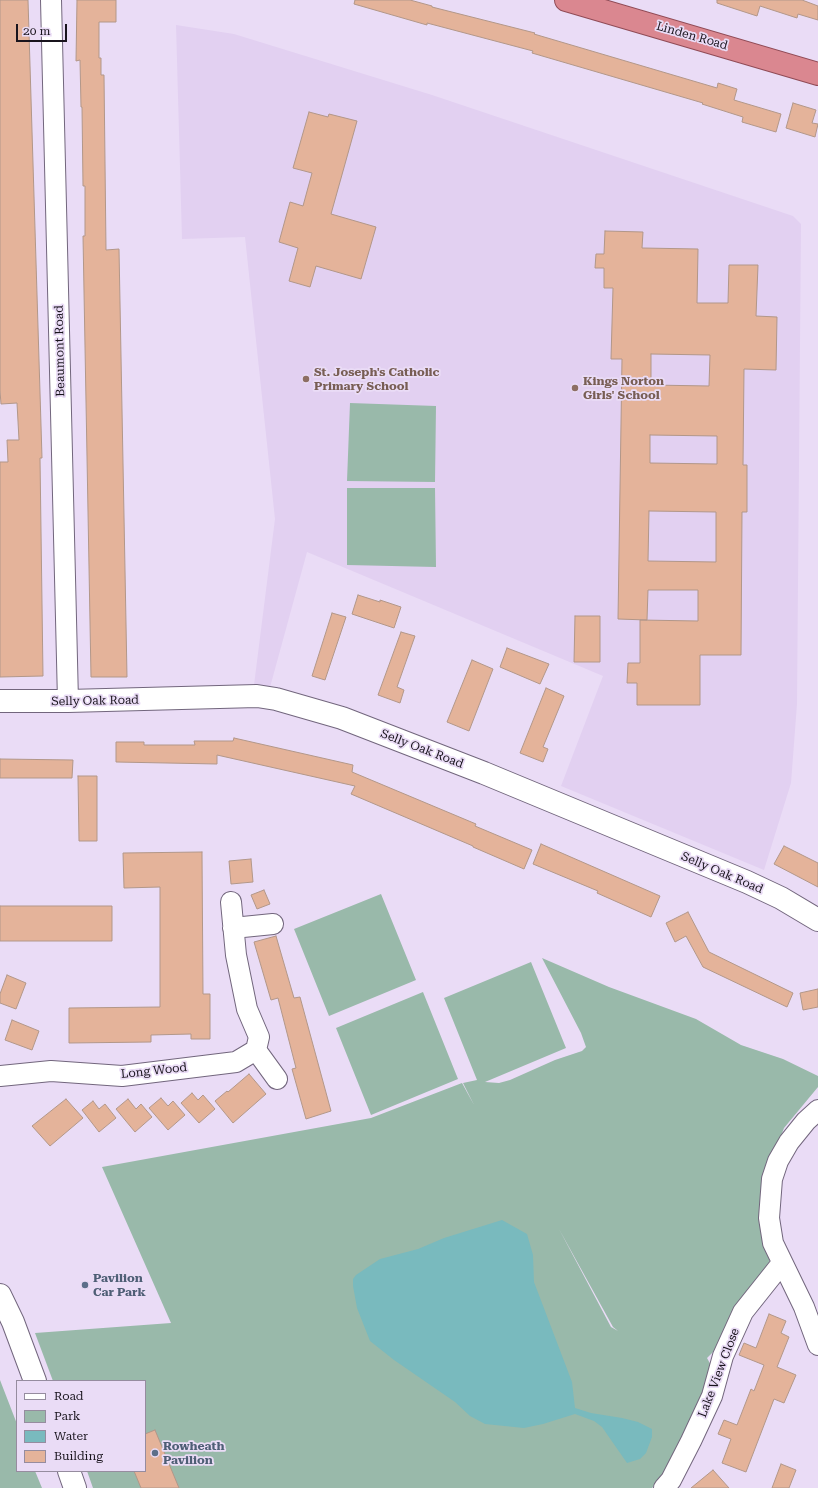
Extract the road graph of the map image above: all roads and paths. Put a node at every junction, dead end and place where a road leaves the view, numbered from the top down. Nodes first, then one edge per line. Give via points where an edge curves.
1 (51, 0) edge
2 (566, 0) edge
3 (818, 74) edge
4 (0, 701) edge
5 (68, 702) junction
6 (231, 902) dead end
7 (818, 920) edge
8 (273, 924) dead end
9 (233, 928) junction
10 (256, 1050) junction
11 (0, 1076) edge
12 (277, 1079) dead end
13 (818, 1110) edge
14 (782, 1263) junction
15 (0, 1295) edge
16 (818, 1345) edge
17 (35, 1380) edge
18 (69, 1472) edge
19 (75, 1488) edge
20 (664, 1488) edge

1 - 5 street, Beaumont Road
2 - 3 highway, Linden Road
4 - 5 street, Selly Oak Road
5 - 7 street, Selly Oak Road via 257,696 342,718 484,773 747,882
6 - 9 street
8 - 9 street
9 - 10 street via 247,1009 259,1037
10 - 11 street, Long Wood via 236,1062 122,1076 51,1071
10 - 12 street
13 - 14 street via 789,1142 778,1161 772,1179 769,1218 773,1243
14 - 16 street via 804,1307
14 - 20 street, Lake View Close via 743,1312 723,1356 712,1396 671,1480
15 - 17 street
18 - 19 street

